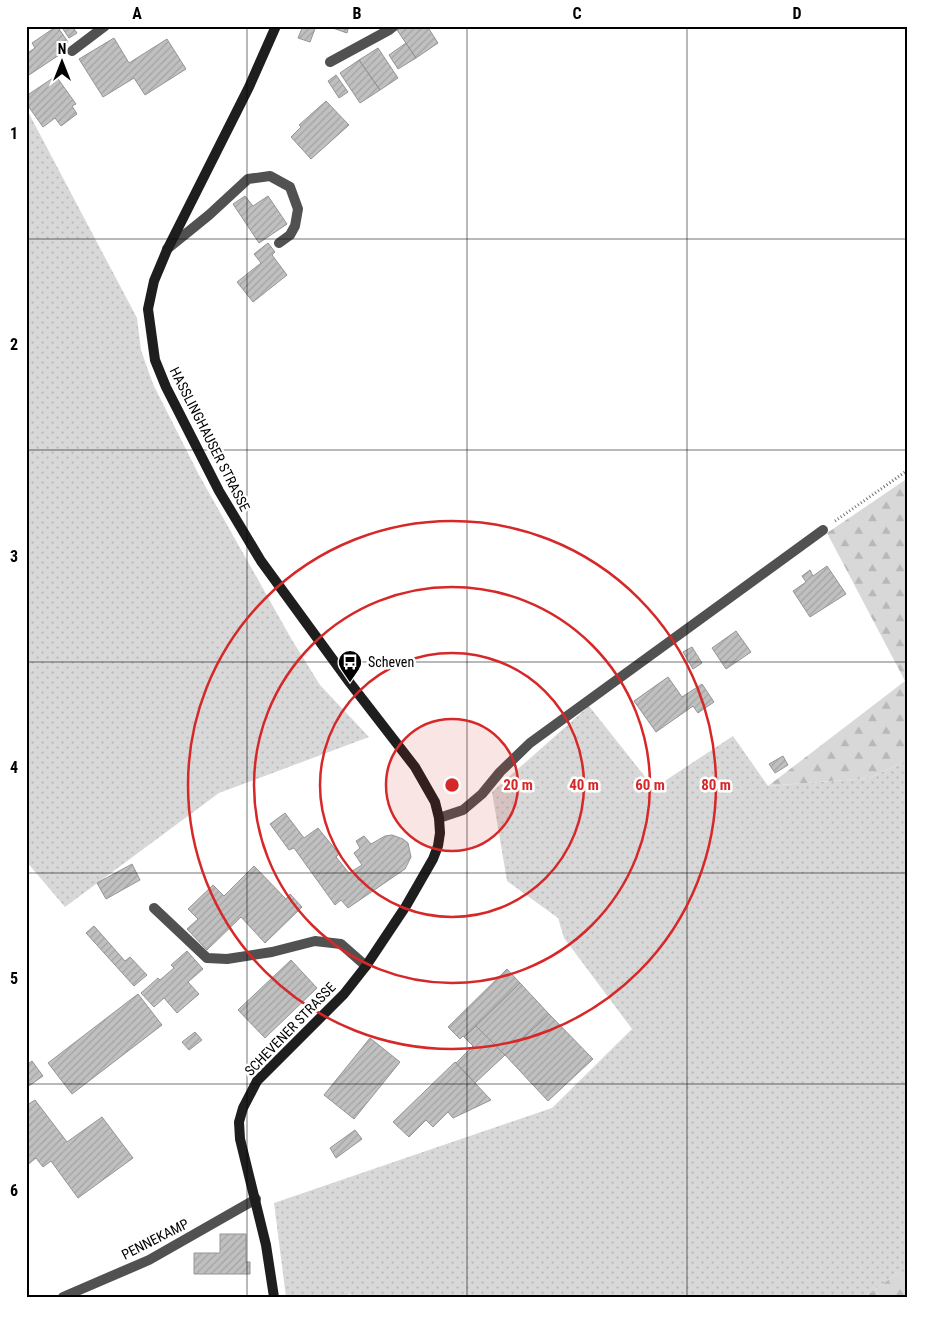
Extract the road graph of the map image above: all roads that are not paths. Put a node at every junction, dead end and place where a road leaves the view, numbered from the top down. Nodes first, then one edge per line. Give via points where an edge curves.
1 (105, 26) edge
2 (276, 26) edge
3 (394, 26) edge
4 (72, 51) dead end
5 (330, 62) dead end
6 (279, 243) dead end
7 (166, 250) junction
8 (823, 530) road end
9 (435, 802) joint
10 (439, 818) junction
11 (154, 908) dead end
12 (366, 966) junction
13 (256, 1199) junction
14 (63, 1297) edge
15 (274, 1297) edge

1 - 4 street
2 - 7 main road, HASSLINGHAUSER STRASSE via 249,87
3 - 5 street
6 - 7 street via 290,236 298,209 290,187 270,176 248,179
7 - 9 main road, HASSLINGHAUSER STRASSE via 148,309 155,360 166,387 219,491 261,560 416,767
8 - 10 street via 530,743 463,810
9 - 10 main road, SCHEVENER STRASSE
10 - 12 main road, SCHEVENER STRASSE via 438,846 433,859
11 - 12 street via 207,958 227,959 315,942 341,944
12 - 13 main road, SCHEVENER STRASSE via 338,1001 256,1081 248,1096 239,1122 240,1139
13 - 14 street, PENNEKAMP via 149,1260
13 - 15 main road, SCHEVENER STRASSE

